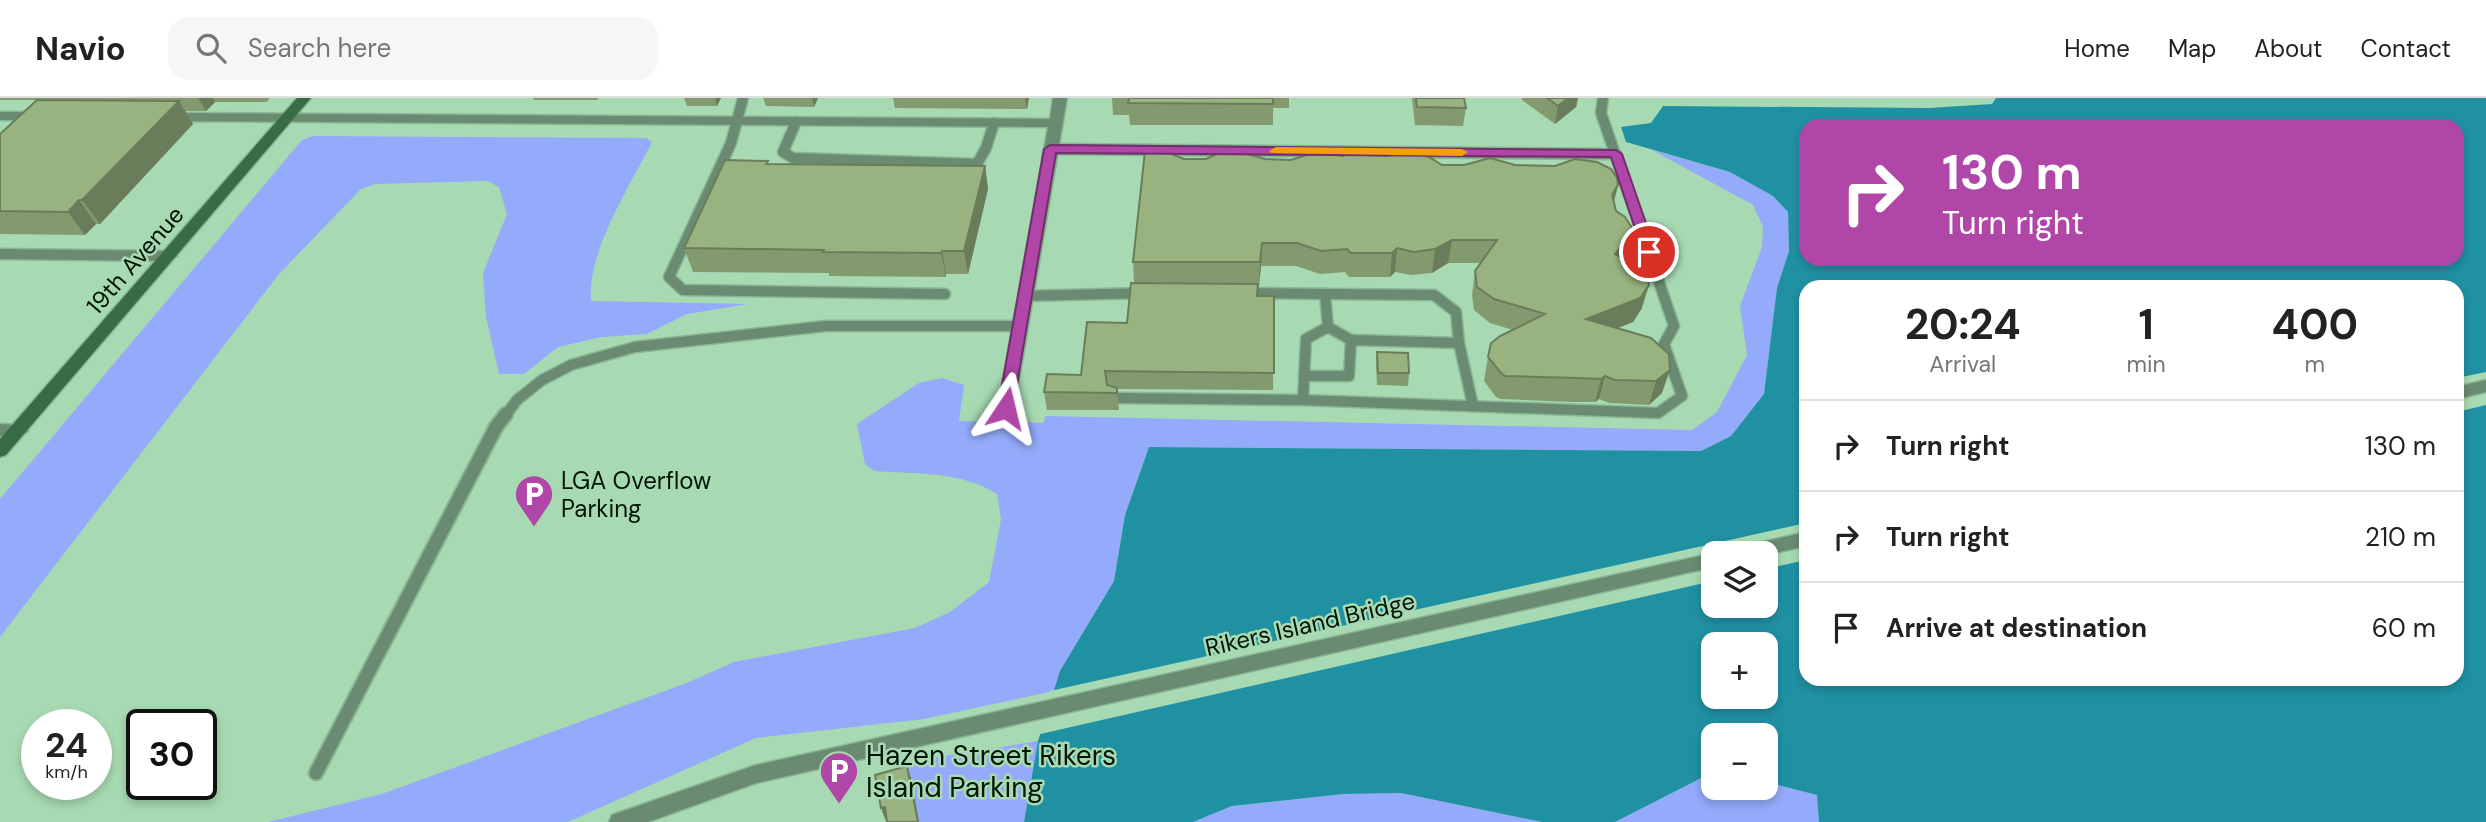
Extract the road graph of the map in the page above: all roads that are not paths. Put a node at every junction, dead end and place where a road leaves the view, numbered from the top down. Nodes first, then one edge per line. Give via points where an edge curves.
1 (304, 98) edge
2 (743, 98) edge
3 (1060, 98) edge
4 (1603, 98) edge
5 (0, 116) edge
6 (56, 116) edge
7 (153, 117) edge
8 (286, 119) junction
9 (739, 121) junction
10 (796, 122) junction
11 (994, 123) junction
12 (1055, 123) junction
13 (1050, 149) junction
14 (1616, 154) junction
15 (0, 254) edge
16 (169, 256) junction
17 (1161, 293) edge
18 (1230, 293) edge
19 (945, 294) dead end
20 (1325, 294) junction
21 (1024, 296) junction
22 (1020, 326) junction
23 (1328, 327) junction
24 (1351, 340) junction
25 (1459, 343) junction
26 (1304, 376) junction
27 (2486, 386) edge
28 (2464, 391) edge
29 (1115, 398) edge
30 (1303, 400) junction
31 (1473, 406) junction
32 (1006, 408) dead end
33 (0, 430) edge
34 (19, 431) junction
35 (0, 451) edge
36 (1799, 541) edge
37 (1778, 545) edge
38 (1701, 563) edge
39 (316, 773) dead end
40 (620, 822) edge

1 - 8 street, 19th Avenue
2 - 9 lane
3 - 12 street
4 - 14 lane via 1601,113
5 - 6 street
7 - 8 street
8 - 9 street
8 - 16 street, 19th Avenue
9 - 10 street
9 - 19 lane via 669,277 684,290
10 - 11 street
10 - 11 lane via 783,152 793,158 977,164
11 - 12 street
12 - 13 street
13 - 14 lane
13 - 21 street
14 - 31 lane via 1674,326 1664,344 1682,396 1658,413
15 - 16 street
16 - 34 street, 19th Avenue
17 - 21 lane
18 - 20 lane
20 - 23 lane
20 - 25 lane via 1434,295 1456,312
21 - 22 street
22 - 32 street
22 - 39 lane via 836,325 662,342 608,351 541,381 512,404 496,427
23 - 24 lane
23 - 26 lane via 1306,339
24 - 25 lane
24 - 26 lane via 1349,376
25 - 31 lane
26 - 30 lane
27 - 28 street
29 - 30 lane
30 - 31 lane
33 - 34 street
34 - 35 street, 19th Avenue
36 - 37 street
38 - 40 street, Rikers Island Bridge via 756,774

